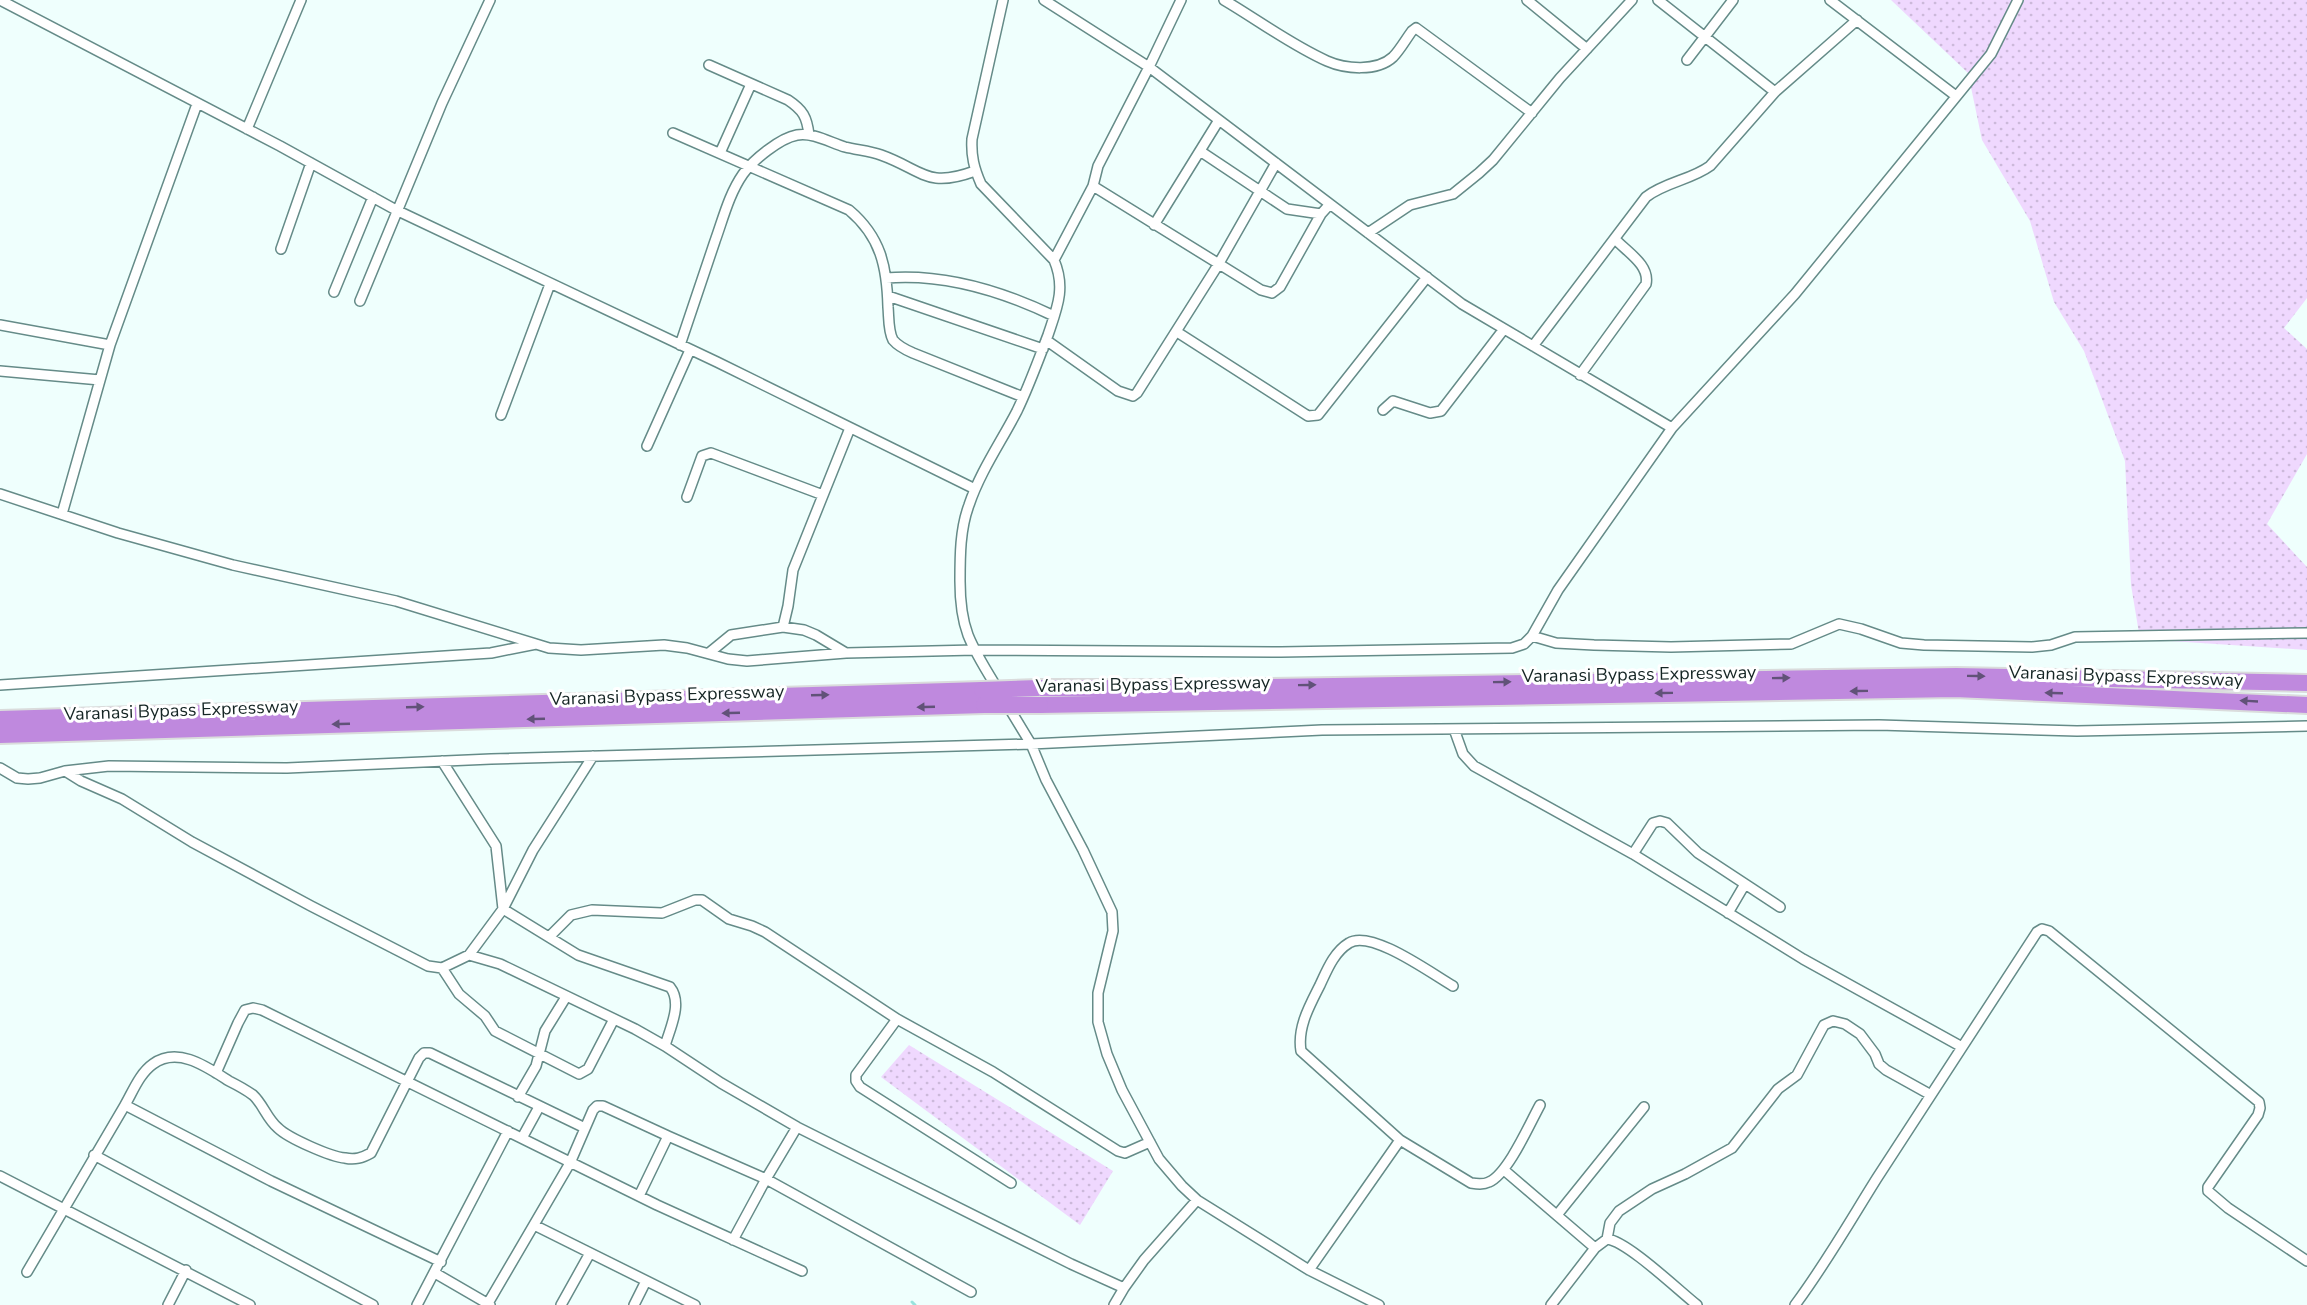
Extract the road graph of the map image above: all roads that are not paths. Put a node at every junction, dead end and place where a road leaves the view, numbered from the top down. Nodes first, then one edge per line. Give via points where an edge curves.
1 (0, 0) edge
2 (301, 0) edge
3 (490, 0) edge
4 (1003, 0) edge
5 (1044, 0) edge
6 (1181, 0) edge
7 (1224, 0) edge
8 (1527, 0) edge
9 (1632, 0) edge
10 (1658, 0) edge
11 (1733, 0) edge
12 (1830, 0) edge
13 (2018, 0) edge
14 (1857, 21) junction
15 (1704, 38) junction
16 (1587, 49) junction
17 (1687, 60) dead end
18 (709, 65) dead end
19 (1149, 67) junction
20 (751, 84) junction
21 (1774, 93) junction
22 (1956, 96) junction
23 (197, 104) junction
24 (1532, 113) junction
25 (1219, 120) junction
26 (247, 129) junction
27 (673, 133) dead end
28 (809, 135) junction
29 (1200, 151) junction
30 (720, 153) junction
31 (311, 163) junction
32 (1276, 163) junction
33 (750, 165) junction
34 (975, 171) junction
35 (1093, 186) junction
36 (1261, 190) junction
37 (373, 197) junction
38 (1330, 204) junction
39 (396, 210) junction
40 (1321, 214) junction
41 (1154, 225) junction
42 (1368, 233) junction
43 (1615, 239) junction
44 (281, 249) dead end
45 (1054, 260) junction
46 (1218, 265) junction
47 (1427, 277) junction
48 (886, 278) junction
49 (550, 284) junction
50 (334, 292) dead end
51 (888, 296) junction
52 (360, 301) dead end
53 (1054, 316) junction
54 (0, 325) edge
55 (1504, 329) junction
56 (1177, 332) junction
57 (110, 345) junction
58 (680, 345) junction
59 (1044, 345) junction
60 (1533, 346) junction
61 (690, 350) junction
62 (0, 371) edge
63 (1580, 375) junction
64 (100, 380) junction
65 (1023, 397) junction
66 (1383, 410) dead end
67 (501, 415) dead end
68 (850, 428) junction
69 (1672, 428) junction
70 (647, 446) dead end
71 (975, 489) junction
72 (0, 494) edge
73 (823, 495) junction
74 (687, 496) dead end
75 (62, 514) junction
76 (783, 627) junction
77 (2307, 633) edge
78 (1532, 636) junction
79 (537, 644) junction
80 (975, 650) junction
81 (846, 652) junction
82 (709, 653) junction
83 (2307, 683) edge
84 (0, 685) edge
85 (983, 698) junction
86 (2307, 705) edge
87 (0, 719) edge
88 (89, 724) junction
89 (2307, 726) edge
90 (1454, 729) junction
91 (0, 735) edge
92 (1031, 744) junction
93 (593, 756) junction
94 (442, 761) junction
95 (0, 768) edge
96 (65, 771) junction
97 (1633, 854) junction
98 (1745, 884) junction
99 (1780, 907) dead end
100 (503, 909) junction
101 (1728, 914) junction
102 (549, 937) junction
103 (469, 955) junction
104 (442, 968) junction
105 (1453, 986) dead end
106 (566, 997) junction
107 (614, 1019) junction
108 (897, 1019) junction
109 (665, 1046) junction
110 (1962, 1047) junction
111 (539, 1055) junction
112 (216, 1073) junction
113 (408, 1083) junction
114 (1931, 1095) junction
115 (518, 1097) junction
116 (125, 1105) junction
117 (1540, 1105) dead end
118 (539, 1107) junction
119 (1644, 1107) dead end
120 (796, 1127) junction
121 (585, 1128) junction
122 (508, 1131) junction
123 (668, 1136) junction
124 (522, 1138) junction
125 (1400, 1140) junction
126 (1151, 1144) junction
127 (94, 1155) junction
128 (570, 1163) junction
129 (1504, 1170) junction
130 (0, 1176) edge
131 (766, 1179) junction
132 (1011, 1183) dead end
133 (639, 1196) junction
134 (1197, 1200) junction
135 (63, 1208) junction
136 (1557, 1215) junction
137 (534, 1225) junction
138 (1607, 1239) junction
139 (733, 1240) junction
140 (1595, 1248) junction
141 (590, 1253) junction
142 (2307, 1261) edge
143 (441, 1262) junction
144 (186, 1270) junction
145 (1309, 1270) junction
146 (802, 1271) dead end
147 (27, 1272) dead end
148 (435, 1273) junction
149 (646, 1281) junction
150 (1124, 1288) junction
151 (971, 1292) dead end
152 (244, 1303) edge
153 (168, 1305) edge
154 (373, 1305) edge
155 (417, 1305) edge
156 (488, 1305) edge
157 (561, 1305) edge
158 (634, 1305) edge
159 (695, 1305) edge
160 (1114, 1305) edge
161 (1379, 1305) edge
162 (1551, 1305) edge
163 (1697, 1305) edge
164 (1795, 1305) edge

1 - 23 street
2 - 26 street
3 - 39 street
4 - 34 street via 972,139
5 - 19 street
6 - 19 street
7 - 24 street via 1329,62 1350,67 1383,63 1416,28
8 - 16 street
9 - 16 street
10 - 15 street
11 - 15 street
12 - 14 street
13 - 22 street via 1991,54
14 - 21 street
14 - 22 street
15 - 17 street
15 - 21 street
16 - 24 street
18 - 20 street
19 - 25 street
19 - 35 street via 1106,148
20 - 28 street via 800,108 807,117
20 - 30 street
21 - 43 street via 1710,166 1646,197
22 - 69 street via 1795,294
23 - 26 street
23 - 57 street
24 - 42 street via 1493,160 1463,187 1443,198 1410,205
25 - 29 street
25 - 32 street
26 - 31 street
27 - 30 street
28 - 33 street via 788,137
28 - 34 street via 879,154 934,178 954,178
29 - 36 street
29 - 41 street
30 - 33 street
31 - 37 street
31 - 44 street
32 - 36 street
32 - 38 street
33 - 48 street via 849,210 876,240
33 - 58 street via 727,207
34 - 45 street via 995,201
35 - 41 street
35 - 45 street
36 - 40 street via 1287,209
36 - 46 street
37 - 39 street
37 - 50 street
38 - 40 street
38 - 42 street
39 - 49 street
39 - 52 street
40 - 46 street via 1280,287 1272,293
41 - 46 street
42 - 47 street
43 - 60 street
43 - 63 street via 1645,268 1646,284
45 - 53 street via 1061,287
46 - 56 street
47 - 55 street
47 - 56 street via 1313,417
48 - 51 street
48 - 53 street via 952,281 1009,296
49 - 58 street
49 - 67 street
51 - 59 street
51 - 65 street via 889,326 892,339 899,346
53 - 59 street
54 - 57 street
55 - 60 street
55 - 66 street via 1441,411 1430,413 1392,400
56 - 59 street via 1142,389 1133,396 1118,391
57 - 64 street
58 - 61 street
59 - 65 street
60 - 63 street
61 - 68 street
61 - 70 street
62 - 64 street
63 - 69 street
64 - 75 street
65 - 71 street
68 - 71 street
68 - 73 street
69 - 78 street via 1558,590
71 - 80 street via 962,535 960,567 963,618
72 - 75 street
73 - 74 street via 711,453 702,456
73 - 76 street via 793,570
75 - 79 street via 233,565 396,601
76 - 81 street via 804,630
76 - 82 street via 731,635
77 - 78 street via 2075,637 2032,647 1901,643 1839,624 1791,644 1594,645 1556,643
78 - 80 street via 1512,648 1281,652
79 - 82 street via 582,650 664,645
79 - 84 street via 480,654
80 - 81 street
80 - 92 street
81 - 82 street via 747,661
85 -> 83 highway, Varanasi Bypass Expressway, bridge via 1038,688 1956,676
86 -> 85 highway, Varanasi Bypass Expressway, bridge via 1955,689 1041,705
85 - 88 highway, Varanasi Bypass Expressway
87 - 88 highway, Varanasi Bypass Expressway
88 - 91 highway, Varanasi Bypass Expressway
89 - 90 street via 2077,731 1880,724
90 - 92 street via 1322,730
90 - 97 street via 1463,754 1474,766
92 - 93 street
92 - 126 street via 1112,912 1113,931 1098,993 1098,1022 1122,1090
93 - 94 street
93 - 100 street via 533,850
94 - 96 street via 287,768 109,766
94 - 100 street via 496,846
95 - 96 street via 28,779
96 - 104 street via 311,906 428,966
97 - 98 street via 1653,823 1667,822 1698,853
97 - 101 street
98 - 99 street
98 - 101 street
100 - 102 street
100 - 103 street
101 - 110 street
102 - 108 street via 571,915 592,910 662,913 702,900 729,919 765,933
102 - 109 street via 578,955 670,987 676,994 676,1005
103 - 104 street
103 - 106 street via 500,964
104 - 111 street via 459,994 485,1016 495,1031
105 - 125 street via 1382,945 1359,939 1334,957 1307,1010 1299,1040 1301,1051
106 - 107 street
106 - 111 street via 545,1031
107 - 109 street
107 - 111 street via 584,1073
108 - 126 street via 993,1072 1118,1151 1125,1153
108 - 132 street via 856,1076 860,1087
109 - 120 street
110 - 114 street
110 - 142 street via 2037,932 2049,931 2259,1102 2258,1115 2208,1191
111 - 115 street
112 - 113 street via 245,1010 253,1008
112 - 113 street via 253,1096 279,1130 343,1158 360,1159 371,1153
112 - 116 street via 191,1060 162,1059 140,1078
113 - 115 street via 419,1058 430,1053
113 - 122 street
114 - 138 street via 1886,1070 1860,1034 1833,1021 1824,1025 1797,1075 1778,1089 1732,1148 1652,1189 1619,1211 1610,1223
114 - 164 street via 1820,1272
115 - 118 street
116 - 127 street
116 - 143 street via 271,1181
117 - 129 street
118 - 121 street
118 - 124 street
119 - 136 street
120 - 131 street
120 - 150 street
121 - 123 street via 593,1110 603,1106
121 - 128 street
122 - 124 street
122 - 143 street
123 - 131 street
123 - 133 street
124 - 128 street
125 - 129 street via 1471,1183 1491,1182
125 - 145 street
126 - 134 street via 1159,1159
127 - 135 street
127 - 154 street
128 - 133 street
128 - 137 street
129 - 136 street
130 - 135 street
131 - 139 street
131 - 151 street
133 - 139 street
134 - 145 street
134 - 150 street
135 - 144 street
135 - 147 street
136 - 140 street
137 - 141 street
137 - 156 street
138 - 140 street
138 - 163 street via 1630,1250
139 - 146 street
140 - 162 street
141 - 149 street
141 - 157 street
143 - 148 street
144 - 152 street
144 - 153 street
145 - 161 street
148 - 155 street
148 - 156 street
149 - 158 street
149 - 159 street
150 - 160 street

